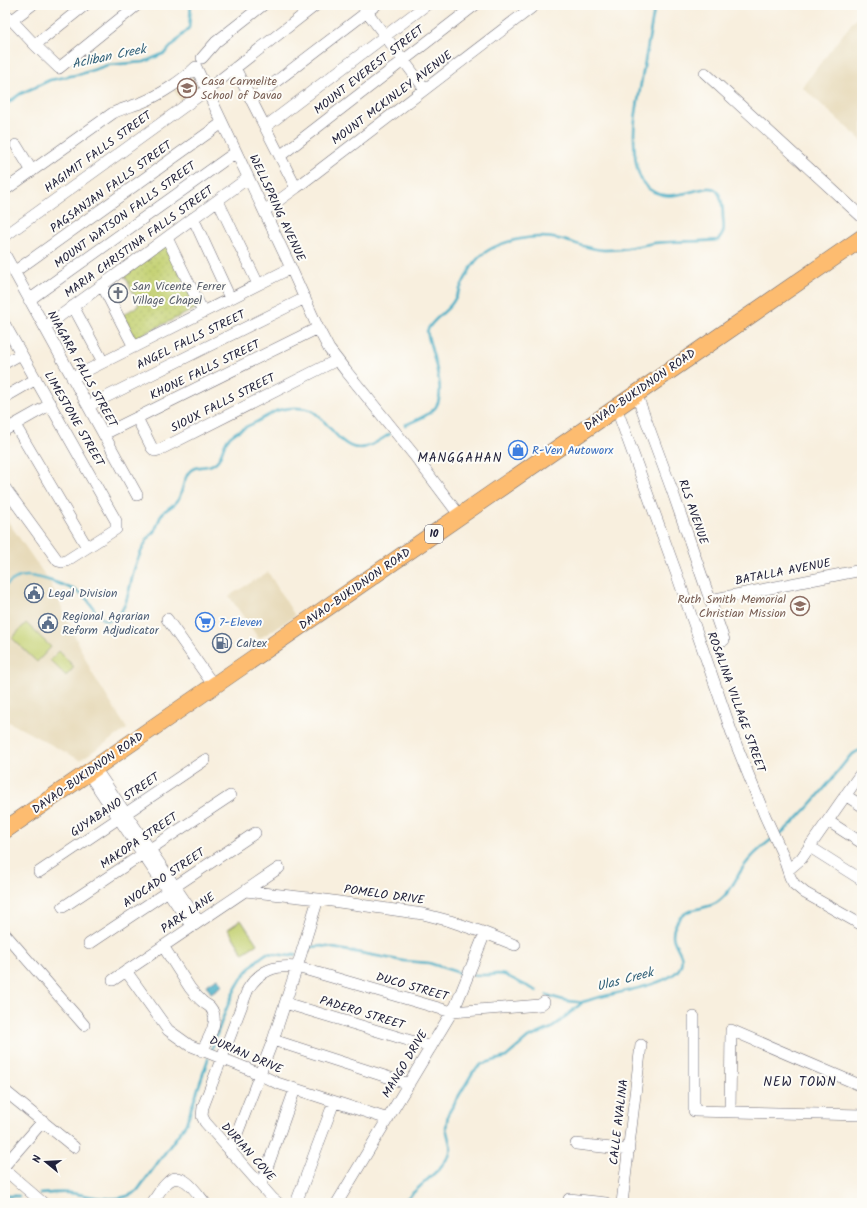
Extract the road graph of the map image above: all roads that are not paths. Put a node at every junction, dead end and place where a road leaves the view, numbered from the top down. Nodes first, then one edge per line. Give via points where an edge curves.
1 (32, 5) edge
2 (85, 5) edge
3 (137, 5) edge
4 (263, 5) edge
5 (316, 5) edge
6 (426, 5) edge
7 (475, 5) edge
8 (535, 5) edge
9 (368, 7) edge
10 (8, 17) edge
11 (386, 36) junction
12 (35, 45) junction
13 (404, 60) junction
14 (199, 63) junction
15 (235, 68) junction
16 (705, 74) dead end
17 (425, 89) junction
18 (207, 90) junction
19 (252, 100) junction
20 (222, 123) junction
21 (265, 127) junction
22 (16, 145) dead end
23 (236, 152) junction
24 (280, 156) junction
25 (32, 171) junction
26 (248, 178) junction
27 (6, 187) edge
28 (296, 188) junction
29 (218, 201) junction
30 (264, 211) junction
31 (193, 218) junction
32 (862, 218) edge
33 (5, 236) edge
34 (167, 238) junction
35 (862, 238) edge
36 (5, 255) edge
37 (291, 268) junction
38 (14, 272) junction
39 (258, 284) junction
40 (102, 285) junction
41 (230, 298) junction
42 (305, 298) junction
43 (30, 300) junction
44 (73, 306) junction
45 (203, 312) junction
46 (5, 326) edge
47 (45, 327) junction
48 (318, 328) junction
49 (134, 347) junction
50 (21, 354) junction
51 (337, 360) junction
52 (104, 362) junction
53 (5, 363) edge
54 (72, 378) junction
55 (36, 379) junction
56 (636, 393) junction
57 (5, 398) edge
58 (51, 404) junction
59 (88, 406) junction
60 (616, 407) junction
61 (137, 418) junction
62 (10, 428) edge
63 (104, 434) junction
64 (5, 488) edge
65 (137, 495) dead end
66 (460, 516) junction
67 (87, 548) junction
68 (862, 570) edge
69 (710, 600) junction
70 (167, 619) dead end
71 (724, 640) dead end
72 (214, 686) junction
73 (205, 760) dead end
74 (92, 770) junction
75 (862, 773) edge
76 (845, 795) junction
77 (230, 796) dead end
78 (862, 806) edge
79 (122, 816) junction
80 (828, 821) junction
81 (5, 830) edge
82 (255, 833) dead end
83 (862, 843) edge
84 (810, 847) junction
85 (146, 852) junction
86 (279, 868) dead end
87 (788, 870) junction
88 (39, 872) dead end
89 (862, 880) edge
90 (171, 889) junction
91 (245, 891) junction
92 (318, 899) junction
93 (63, 907) dead end
94 (195, 924) junction
95 (862, 925) edge
96 (485, 933) junction
97 (5, 934) edge
98 (88, 944) dead end
99 (515, 945) dead end
100 (163, 946) junction
101 (297, 967) junction
102 (126, 971) junction
103 (113, 980) dead end
104 (544, 1002) dead end
105 (286, 1003) junction
106 (452, 1012) junction
107 (694, 1017) dead end
108 (84, 1025) dead end
109 (273, 1040) junction
110 (641, 1045) dead end
111 (431, 1047) junction
112 (202, 1051) junction
113 (222, 1059) junction
114 (260, 1075) junction
115 (409, 1084) junction
116 (862, 1086) edge
117 (295, 1089) junction
118 (5, 1091) edge
119 (334, 1102) junction
120 (730, 1112) junction
121 (862, 1115) edge
122 (202, 1116) joint
123 (388, 1119) junction
124 (43, 1122) junction
125 (576, 1144) dead end
126 (74, 1147) dead end
127 (629, 1150) junction
128 (230, 1152) junction
129 (5, 1166) edge
130 (5, 1170) edge
131 (261, 1185) junction
132 (568, 1199) dead end
133 (43, 1203) edge
134 (152, 1203) edge
135 (205, 1203) edge
136 (278, 1203) edge
137 (296, 1203) edge
138 (337, 1203) edge
139 (606, 1203) edge
140 (622, 1203) edge

1 - 10 street
2 - 12 street
3 - 12 street via 59,68
4 - 14 street via 216,42
5 - 15 street, HAGIMIT FALLS STREET
6 - 11 street
7 - 13 street, MOUNT EVEREST STREET
8 - 17 street, MOUNT MCKINLEY AVENUE
9 - 11 street
9 - 19 street
10 - 12 street
11 - 13 street
11 - 21 street
13 - 17 street
13 - 24 street, MOUNT EVEREST STREET
14 - 18 street, WELLSPRING AVENUE
14 - 25 street via 188,74 156,96 113,113
15 - 18 street, HAGIMIT FALLS STREET
15 - 19 street
16 - 32 street
17 - 28 street, MOUNT MCKINLEY AVENUE
18 - 20 street, WELLSPRING AVENUE
18 - 33 street, HAGIMIT FALLS STREET
19 - 21 street
20 - 23 street, WELLSPRING AVENUE
20 - 38 street, PAGSANJAN FALLS STREET
21 - 24 street
22 - 25 street
23 - 26 street, WELLSPRING AVENUE
23 - 43 street, MOUNT WATSON FALLS STREET
24 - 28 street
25 - 27 street
26 - 29 street, MARIA CHRISTINA FALLS STREET
26 - 30 street, WELLSPRING AVENUE
28 - 30 street, MOUNT MCKINLEY AVENUE
29 - 31 street, MARIA CHRISTINA FALLS STREET
29 - 39 street
30 - 37 street, WELLSPRING AVENUE
31 - 34 street, MARIA CHRISTINA FALLS STREET
31 - 41 street
34 - 40 street, MARIA CHRISTINA FALLS STREET
34 - 45 street
35 - 56 highway, DAVAO-BUKIDNON ROAD / 10
36 - 38 street, NIAGARA FALLS STREET
37 - 39 street
37 - 42 street, WELLSPRING AVENUE
38 - 43 street, NIAGARA FALLS STREET
39 - 41 street
40 - 44 street, MARIA CHRISTINA FALLS STREET
40 - 49 street
41 - 45 street
42 - 48 street, WELLSPRING AVENUE
42 - 59 street, ANGEL FALLS STREET
43 - 47 street, NIAGARA FALLS STREET
44 - 47 street, MARIA CHRISTINA FALLS STREET
44 - 52 street
45 - 49 street
46 - 50 street, LIMESTONE STREET
47 - 54 street, NIAGARA FALLS STREET
48 - 51 street, WELLSPRING AVENUE
48 - 61 street, KHONE FALLS STREET
49 - 52 street
50 - 53 street
50 - 55 street, LIMESTONE STREET
51 - 61 street, SIOUX FALLS STREET via 157,451 152,448
51 - 66 street, WELLSPRING AVENUE
52 - 54 street
54 - 59 street, NIAGARA FALLS STREET
55 - 57 street
55 - 58 street, LIMESTONE STREET
56 - 60 highway, DAVAO-BUKIDNON ROAD / 10
56 - 69 street, RLS AVENUE
58 - 62 street
58 - 67 street, LIMESTONE STREET via 116,521 114,531
59 - 63 street, NIAGARA FALLS STREET
60 - 66 highway, DAVAO-BUKIDNON ROAD / 10
60 - 87 street, ROSALINA VILLAGE STREET via 734,738
61 - 63 street, KHONE FALLS STREET
62 - 67 street
63 - 65 street, NIAGARA FALLS STREET
64 - 67 street via 60,562
66 - 72 highway, DAVAO-BUKIDNON ROAD / 10
68 - 69 street, BATALLA AVENUE
69 - 71 street, RLS AVENUE
70 - 72 street
72 - 74 highway, DAVAO-BUKIDNON ROAD / 10
73 - 79 street, GUYABANO STREET
74 - 79 street
74 - 81 highway, DAVAO-BUKIDNON ROAD / 10
75 - 76 street
76 - 78 street
76 - 80 street
77 - 85 street, MAKOPA STREET
79 - 85 street
79 - 88 street, GUYABANO STREET
80 - 83 street
80 - 84 street
82 - 90 street, AVOCADO STREET
84 - 87 street
84 - 89 street
85 - 90 street
85 - 93 street, MAKOPA STREET
86 - 91 street, PARK LANE
87 - 95 street, ROSALINA VILLAGE STREET via 799,889
90 - 94 street
90 - 98 street, AVOCADO STREET
91 - 92 street, POMELO DRIVE
91 - 94 street, PARK LANE
92 - 96 street, POMELO DRIVE via 423,914
92 - 101 street
94 - 100 street, PARK LANE
96 - 99 street, POMELO DRIVE
96 - 106 street, MANGO DRIVE
97 - 108 street
100 - 102 street, PARK LANE
100 - 112 street via 195,995 214,1014 213,1027
101 - 105 street
101 - 106 street, DUCO STREET
101 - 113 street, DUCO STREET via 271,969 253,981
102 - 103 street, PARK LANE
102 - 112 street, DURIAN DRIVE via 168,1030
104 - 106 street, DUCO STREET via 540,1005
105 - 109 street
105 - 111 street, PADERO STREET
106 - 111 street, MANGO DRIVE
107 - 120 street via 694,1111
109 - 114 street
109 - 115 street
110 - 127 street, CALLE AVALINA
111 - 115 street, MANGO DRIVE
112 - 113 street, DURIAN DRIVE
113 - 114 street, DURIAN DRIVE
113 - 122 street, DUCO STREET via 203,1107
114 - 117 street, DURIAN DRIVE
114 - 128 street
115 - 123 street, MANGO DRIVE
116 - 120 street via 731,1030
117 - 119 street, DURIAN DRIVE
117 - 131 street
118 - 124 street
119 - 123 street, DURIAN DRIVE
119 - 137 street
120 - 121 street
122 - 128 street, DURIAN COVE
123 - 138 street, MANGO DRIVE
124 - 126 street
124 - 129 street
125 - 127 street
127 - 140 street, CALLE AVALINA
128 - 131 street, DURIAN COVE
130 - 133 street
131 - 136 street, DURIAN COVE
132 - 139 street
134 - 135 street via 167,1183 176,1179 189,1184

